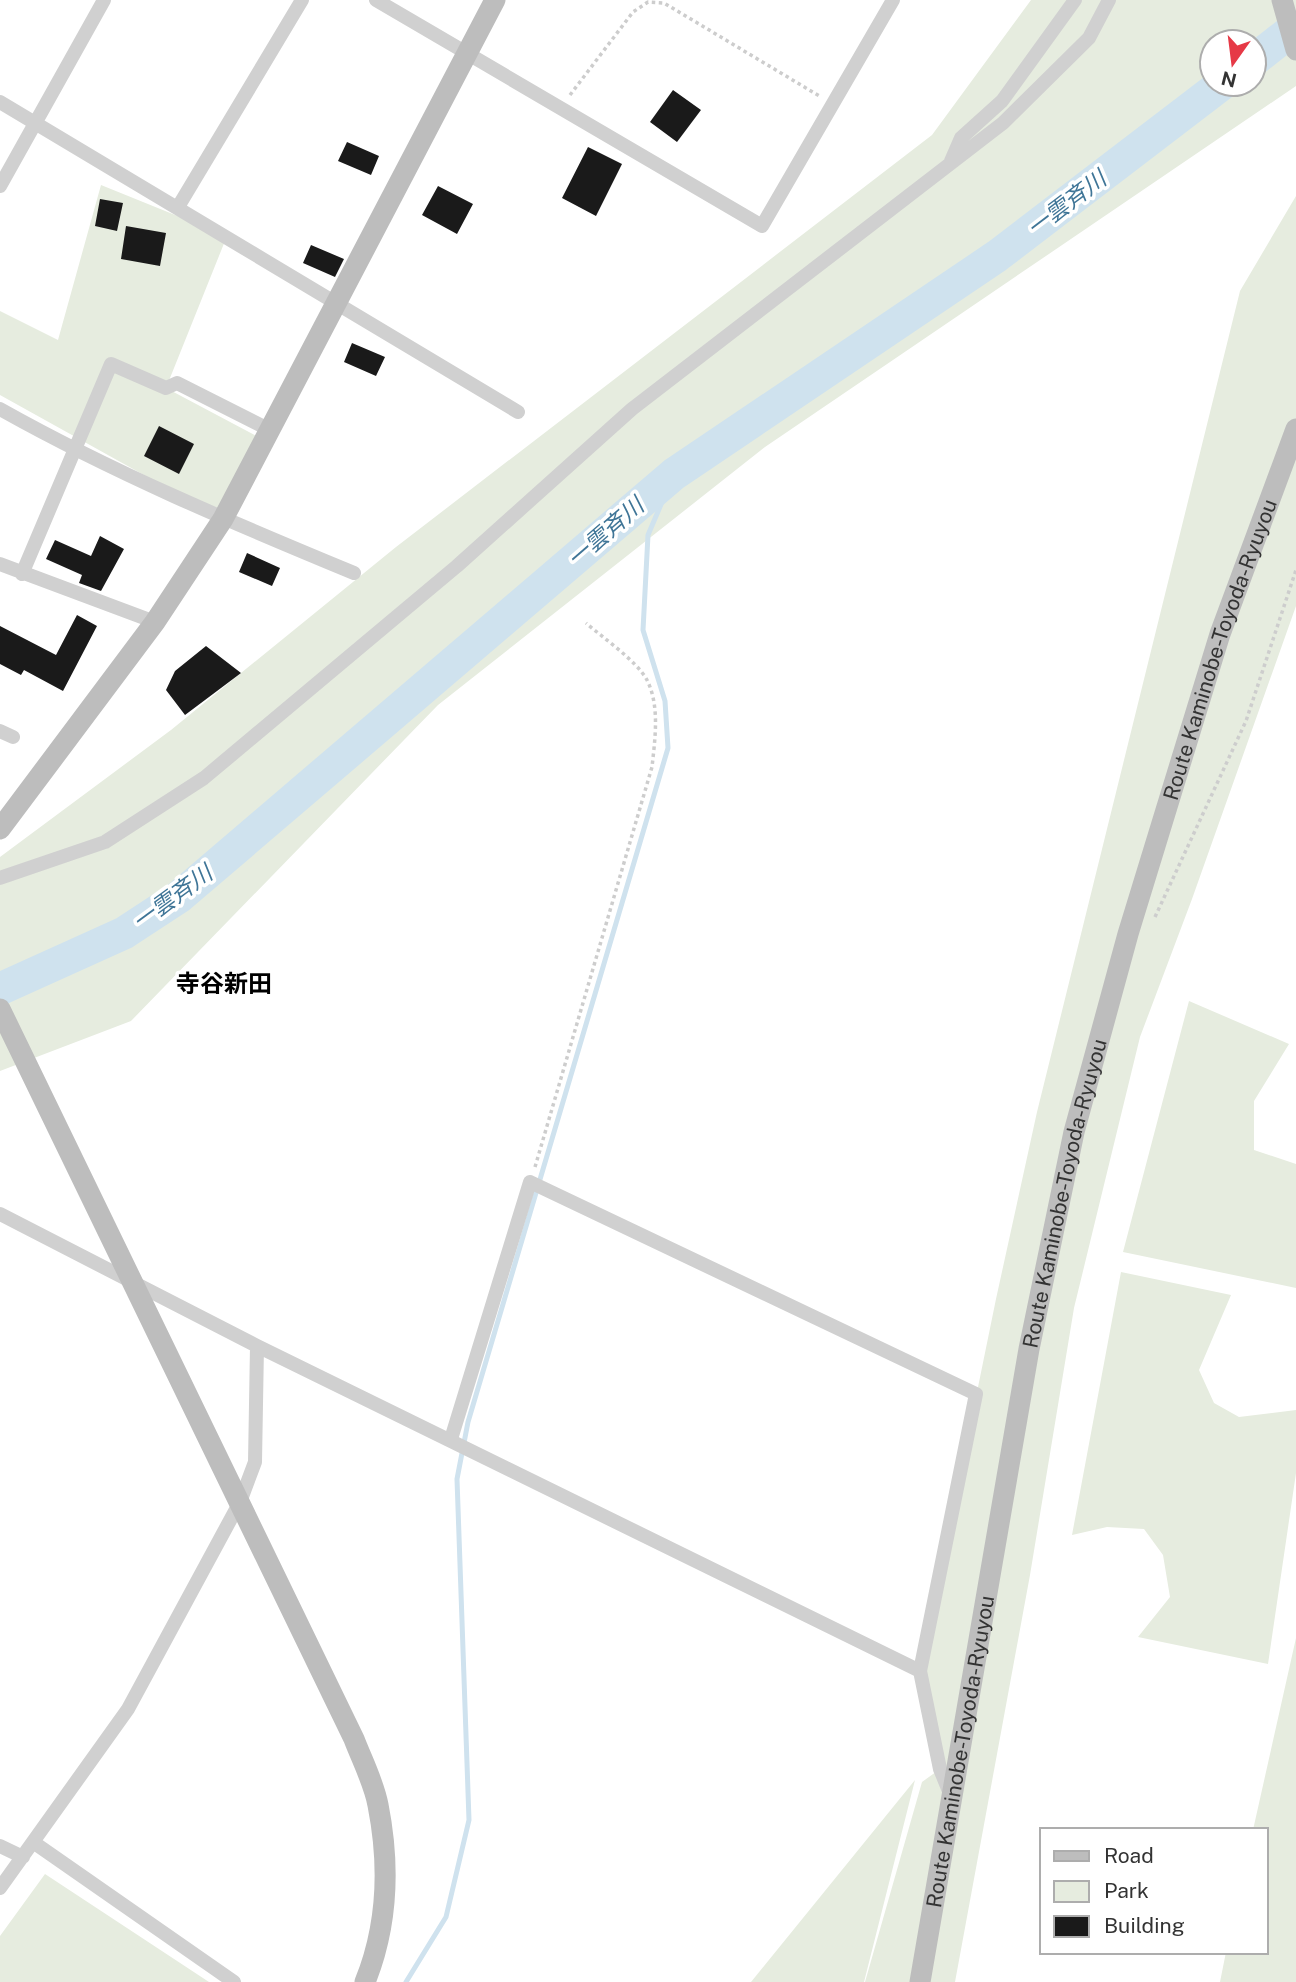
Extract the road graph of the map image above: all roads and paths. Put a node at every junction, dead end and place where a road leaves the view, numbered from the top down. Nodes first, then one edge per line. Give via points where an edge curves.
1 (104, 0) edge
2 (302, 0) edge
3 (376, 0) edge
4 (495, 0) edge
5 (893, 0) edge
6 (1075, 0) edge
7 (1109, 0) edge
8 (1282, 0) edge
9 (1296, 50) edge
10 (467, 54) junction
11 (0, 102) edge
12 (833, 104) junction
13 (560, 108) junction
14 (35, 122) junction
15 (950, 164) junction
16 (0, 186) edge
17 (178, 207) junction
18 (337, 301) junction
19 (0, 409) edge
20 (518, 412) dead end
21 (1296, 429) edge
22 (270, 430) junction
23 (75, 452) junction
24 (223, 519) junction
25 (0, 565) edge
26 (1296, 570) edge
27 (354, 573) dead end
28 (22, 574) junction
29 (155, 622) junction
30 (586, 624) dead end
31 (0, 829) edge
32 (0, 878) edge
33 (1152, 925) dead end
34 (0, 1009) edge
35 (530, 1182) junction
36 (0, 1214) edge
37 (132, 1281) junction
38 (257, 1346) junction
39 (451, 1439) junction
40 (240, 1502) junction
41 (920, 1671) junction
42 (951, 1796) junction
43 (33, 1842) junction
44 (0, 1846) edge
45 (23, 1857) junction
46 (0, 1888) edge
47 (234, 1982) edge
48 (365, 1982) edge
49 (920, 1982) edge

1 - 14 street
2 - 17 street
3 - 10 street
4 - 10 street
5 - 12 street
6 - 15 street via 1002,102 961,138
7 - 15 street via 1089,37 1003,123
8 - 9 street
10 - 13 street
10 - 18 street
11 - 14 street
12 - 13 path via 663,3 648,2 634,12
12 - 13 street via 762,226
14 - 16 street
14 - 17 street
15 - 32 street via 632,409 457,566 204,778 105,842
17 - 18 street
18 - 20 street
18 - 22 street
19 - 23 street
21 - 42 street, Route Kaminobe-Toyoda-Ryuyou via 1220,634 1128,934 1074,1132 1029,1349
22 - 23 street via 177,383 166,388 111,364
22 - 24 street
23 - 24 street
23 - 28 street
24 - 27 street
24 - 29 street
25 - 28 street
26 - 33 path via 1246,721
28 - 29 street
29 - 31 street
30 - 35 path via 646,679 656,733 652,766
34 - 37 street
35 - 39 street
35 - 41 street via 976,1394
36 - 37 street
37 - 38 street
37 - 40 street
38 - 39 street
38 - 40 street via 255,1462
39 - 41 street
40 - 43 street via 128,1709
40 - 48 street via 354,1739 378,1803 386,1895 382,1937
41 - 42 street via 940,1769
42 - 49 street, Route Kaminobe-Toyoda-Ryuyou
43 - 45 street
43 - 47 street
44 - 45 street
45 - 46 street

